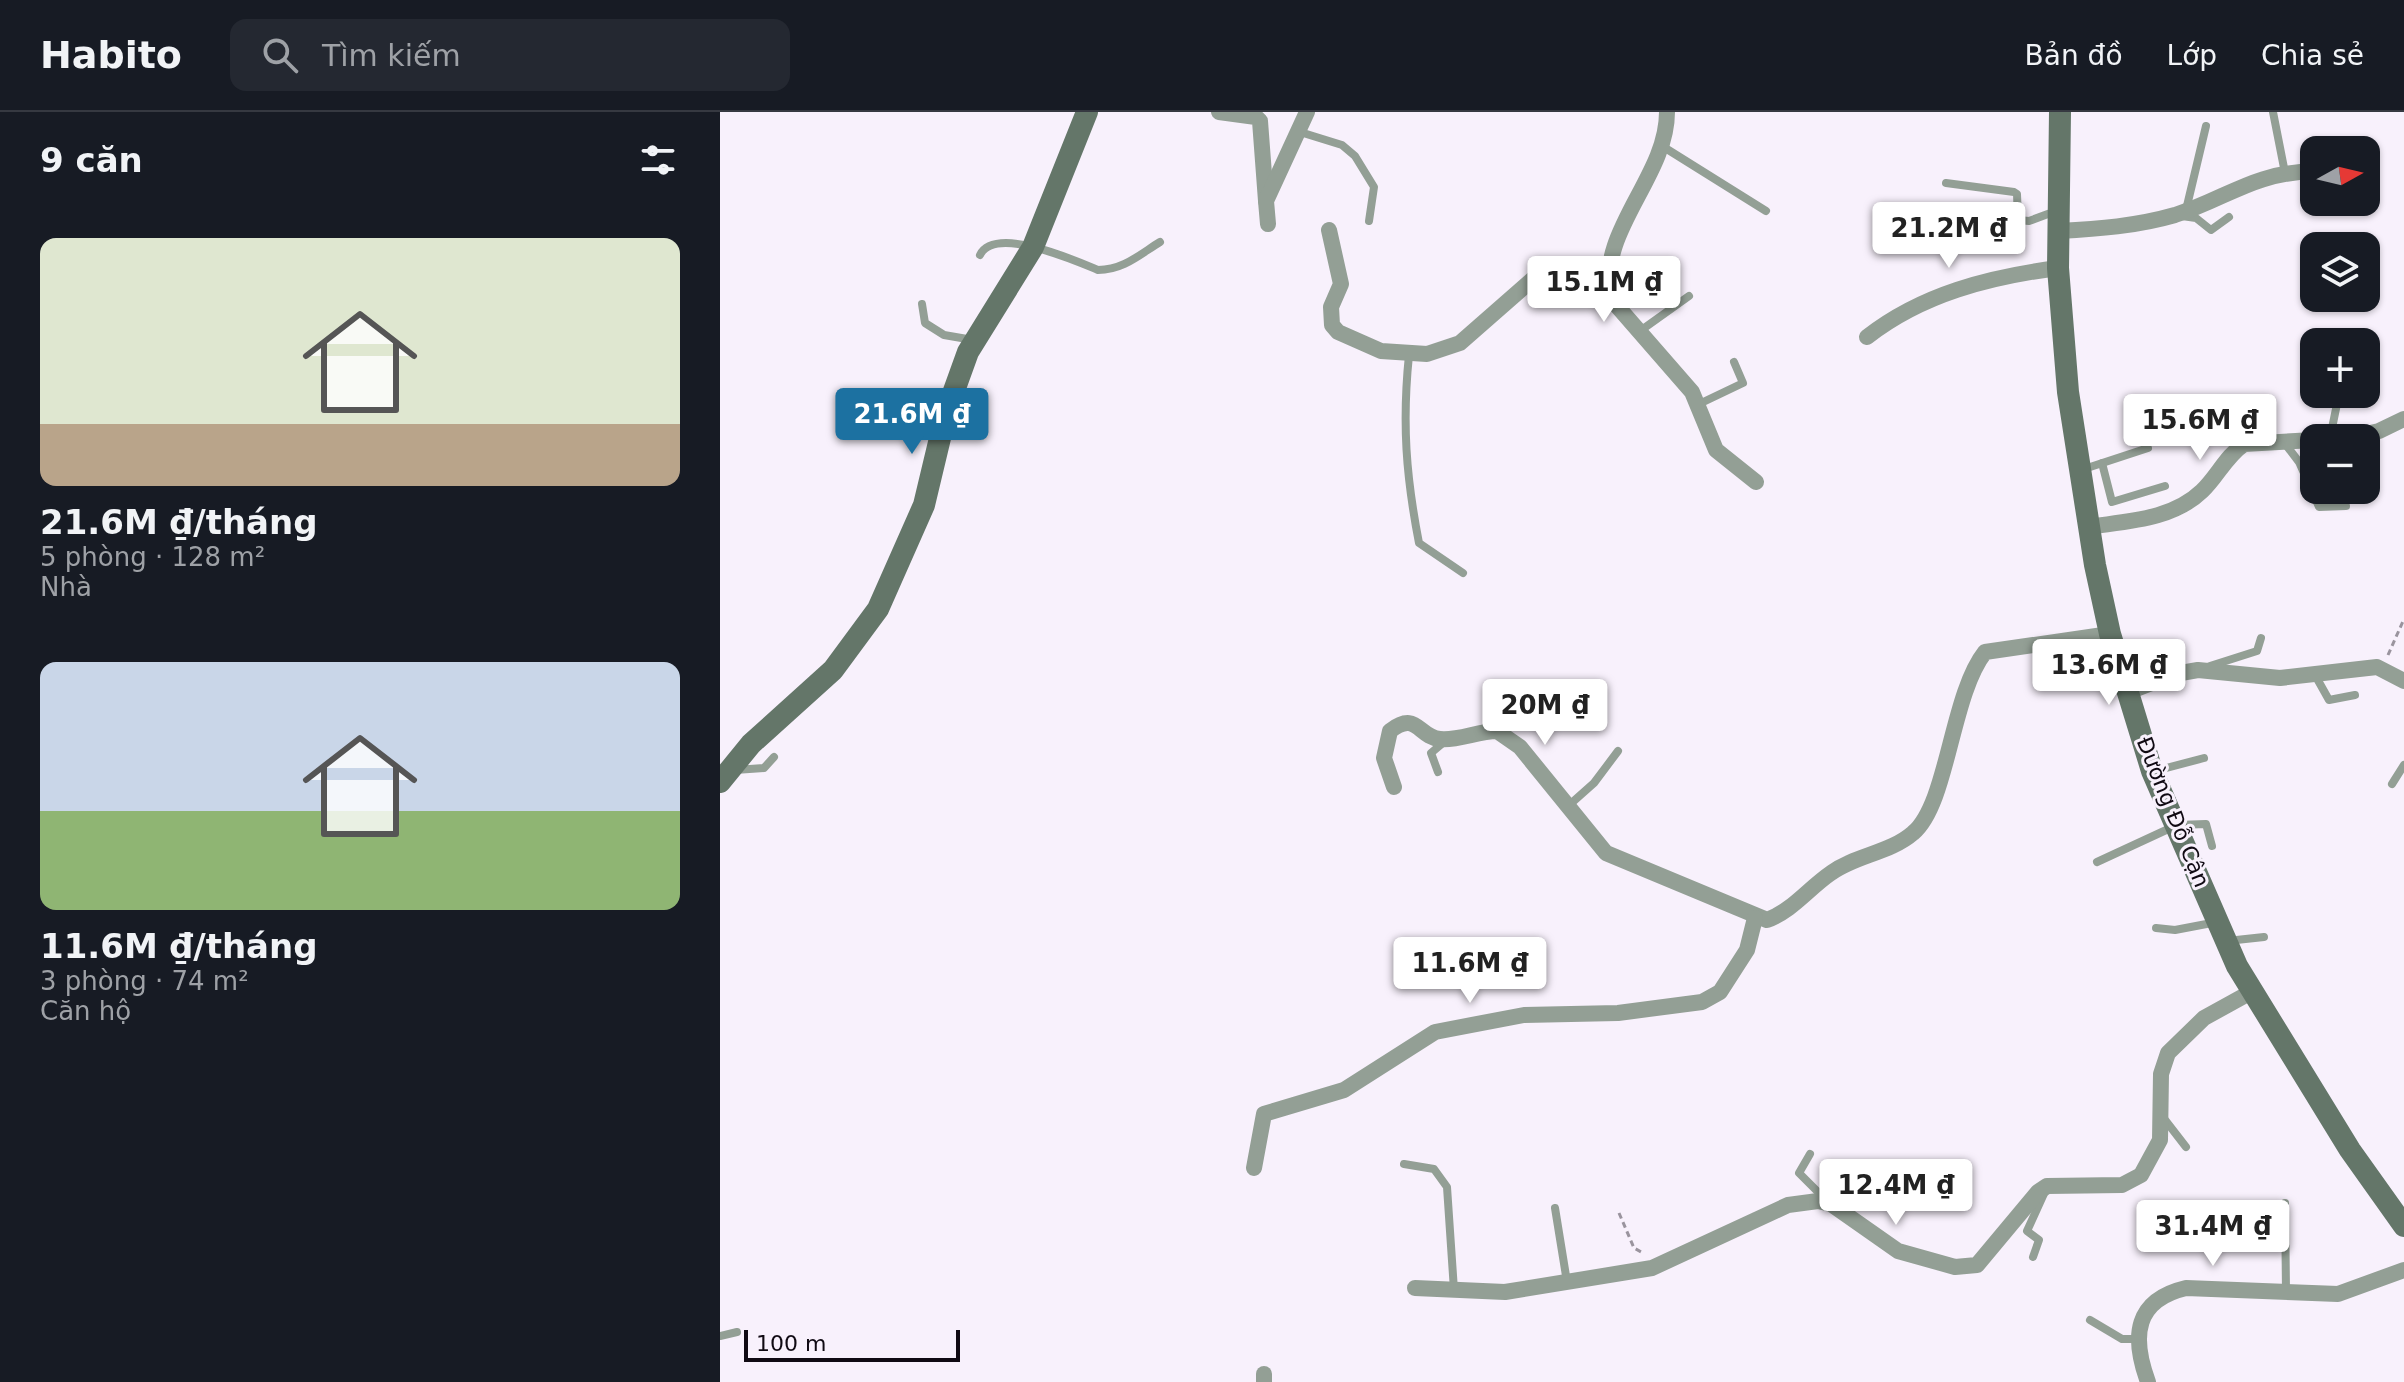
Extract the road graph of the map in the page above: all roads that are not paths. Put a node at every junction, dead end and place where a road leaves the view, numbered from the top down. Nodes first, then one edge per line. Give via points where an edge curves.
1 (1219, 112) edge
2 (1307, 112) edge
3 (1667, 112) edge
4 (2060, 112) edge
5 (2273, 112) edge
6 (1091, 113) edge
7 (2206, 126) dead end
8 (1300, 132) junction
9 (1661, 145) junction
10 (2300, 172) edge
11 (2285, 173) junction
12 (1946, 183) dead end
13 (1266, 201) junction
14 (1766, 211) dead end
15 (2180, 213) junction
16 (2229, 217) dead end
17 (1369, 221) dead end
18 (2059, 221) junction
19 (1268, 224) dead end
20 (1329, 230) dead end
21 (1160, 242) dead end
22 (1033, 247) junction
23 (980, 255) dead end
24 (2058, 268) junction
25 (1609, 291) junction
26 (1689, 296) dead end
27 (922, 304) dead end
28 (1639, 332) junction
29 (1867, 337) dead end
30 (975, 340) junction
31 (1409, 355) junction
32 (1734, 362) dead end
33 (1699, 404) junction
34 (2404, 419) edge
35 (2380, 431) edge
36 (2300, 440) edge
37 (2283, 441) junction
38 (2148, 448) dead end
39 (2102, 463) junction
40 (2079, 471) junction
41 (1756, 482) dead end
42 (2165, 486) dead end
43 (2346, 506) dead end
44 (2088, 527) junction
45 (1463, 573) dead end
46 (2110, 634) junction
47 (2261, 638) dead end
48 (2198, 670) junction
49 (2315, 674) junction
50 (2404, 681) edge
51 (2128, 692) junction
52 (2355, 695) dead end
53 (1451, 737) junction
54 (1618, 751) dead end
55 (774, 757) dead end
56 (2204, 758) dead end
57 (2404, 765) edge
58 (726, 769) edge
59 (2152, 771) junction
60 (1438, 772) dead end
61 (2392, 784) dead end
62 (1394, 787) dead end
63 (1567, 807) junction
64 (2177, 825) junction
65 (2212, 846) dead end
66 (2097, 862) dead end
67 (1755, 918) junction
68 (2156, 928) dead end
69 (2222, 932) junction
70 (2264, 937) dead end
71 (2253, 991) junction
72 (2162, 1115) junction
73 (2186, 1147) dead end
74 (1810, 1154) dead end
75 (1404, 1164) dead end
76 (1254, 1168) dead end
77 (2047, 1186) junction
78 (2285, 1203) dead end
79 (1831, 1204) junction
80 (1555, 1208) dead end
81 (2404, 1226) edge
82 (2033, 1257) dead end
83 (2404, 1270) edge
84 (1567, 1282) junction
85 (1415, 1288) dead end
86 (1454, 1290) junction
87 (2286, 1291) junction
88 (2090, 1320) dead end
89 (737, 1332) dead end
90 (720, 1336) edge
91 (2139, 1339) junction
92 (2148, 1382) edge

1 - 13 street via 1260,121
2 - 8 street
3 - 9 street
4 - 18 main road, Đường Đỗ Cận
5 - 11 lane
6 - 22 main road
7 - 15 lane
8 - 13 street
8 - 17 lane via 1342,145 1355,156 1374,187
9 - 14 lane
9 - 25 street via 1617,240
10 - 11 street
11 - 15 street via 2247,182
12 - 18 lane via 2014,192 2018,220
13 - 19 street
15 - 16 lane via 2211,230
15 - 18 street via 2117,227
18 - 24 main road, Đường Đỗ Cận
20 - 31 street via 1341,284 1331,307 1332,325 1365,346
21 - 22 lane via 1108,270
22 - 23 lane via 991,243
22 - 30 main road
24 - 29 street via 1959,287 1891,318
24 - 40 main road, Đường Đỗ Cận
25 - 28 street via 1615,306
25 - 31 street via 1534,278 1460,343 1444,351
26 - 28 lane
27 - 30 lane via 925,323 935,332
28 - 33 street
30 - 58 main road via 946,413 924,505 878,609 833,670
31 - 45 lane via 1403,410 1406,476 1419,543
32 - 33 lane via 1743,383
33 - 41 street via 1716,450
34 - 35 street
36 - 37 street
37 - 43 lane via 2319,507
37 - 44 street via 2244,444 2204,489 2179,508
38 - 39 lane
39 - 40 lane
39 - 42 lane via 2112,502
40 - 44 main road, Đường Đỗ Cận
44 - 46 main road, Đường Đỗ Cận
46 - 51 main road, Đường Đỗ Cận
46 - 67 street via 1985,652 1966,686 1929,812 1916,831 1832,872 1779,915
47 - 48 lane via 2260,648 2252,654
48 - 49 street via 2280,678
48 - 51 street
49 - 50 street via 2380,668
49 - 52 lane via 2329,700
51 - 59 main road, Đường Đỗ Cận
53 - 60 lane via 1431,753
53 - 62 street via 1433,736 1409,722 1394,728 1384,758
53 - 63 street via 1483,731 1509,737
54 - 63 lane
55 - 58 lane via 764,768
56 - 59 lane
57 - 61 lane
59 - 64 main road, Đường Đỗ Cận
63 - 67 street via 1618,861
64 - 65 lane via 2206,824
64 - 66 lane
64 - 69 main road, Đường Đỗ Cận
67 - 76 street via 1747,950 1720,992 1702,1002 1618,1013 1524,1015 1435,1032 1344,1090 1264,1114
68 - 69 lane
69 - 70 lane
69 - 71 main road, Đường Đỗ Cận
71 - 72 street via 2204,1018 2168,1053 2161,1074
71 - 81 main road, Đường Đỗ Cận via 2350,1150
72 - 73 lane
72 - 77 street via 2160,1140 2133,1182
74 - 79 lane via 1799,1173
75 - 86 lane via 1434,1169 1447,1187
77 - 79 street via 1987,1257 1965,1268 1898,1251
77 - 82 lane via 2027,1231 2039,1240
78 - 87 lane
79 - 84 street via 1788,1205 1664,1265
80 - 84 lane
83 - 87 street via 2338,1294
84 - 86 street via 1505,1292
85 - 86 street
87 - 91 street via 2186,1288 2165,1293 2149,1305
88 - 91 lane via 2122,1339
89 - 90 lane
91 - 92 street

